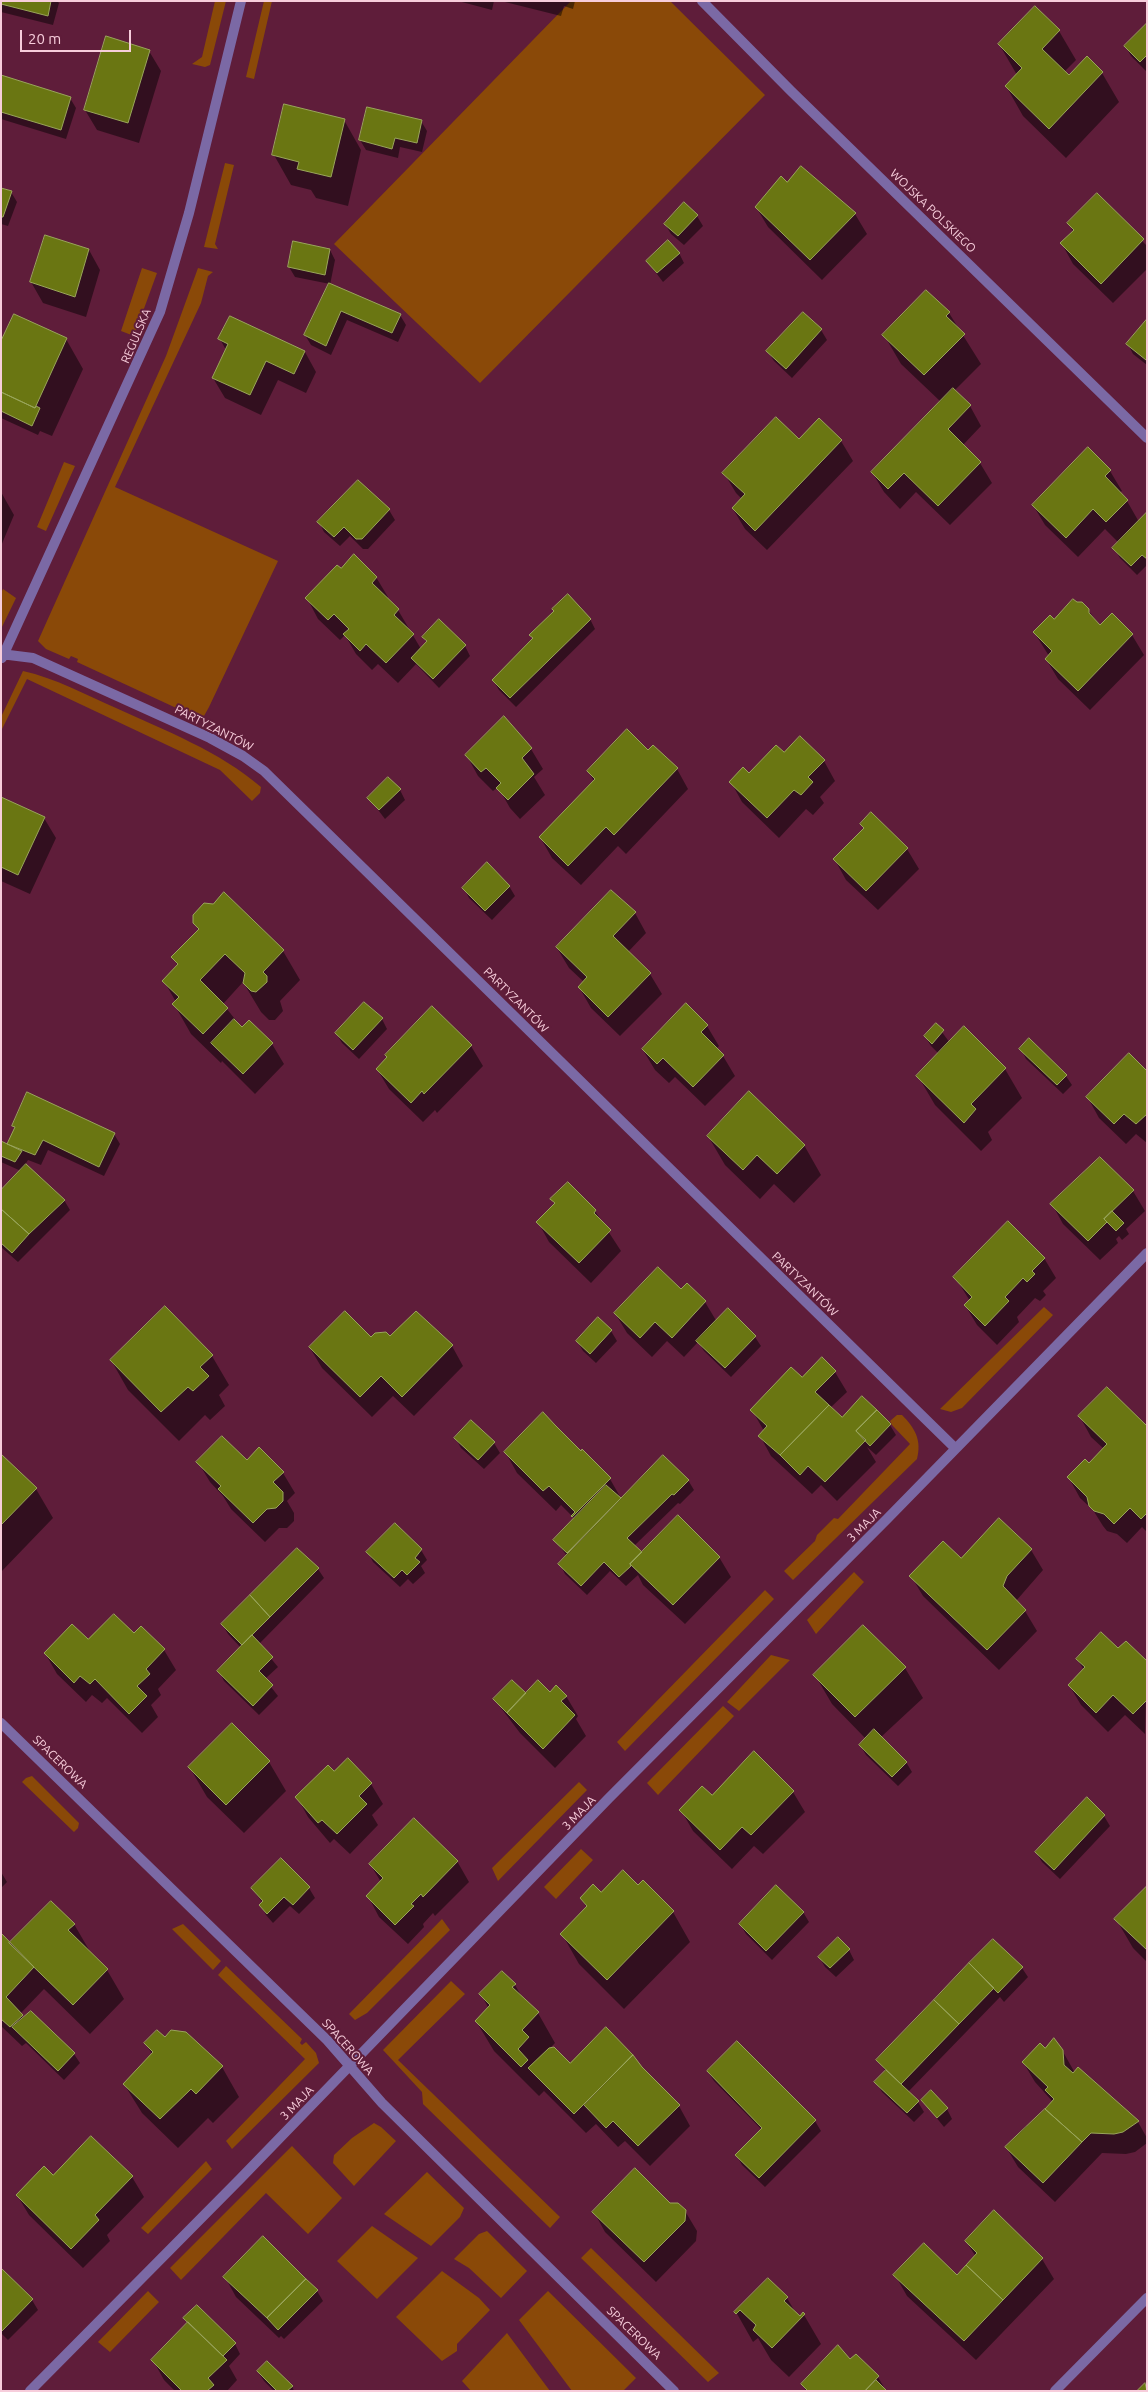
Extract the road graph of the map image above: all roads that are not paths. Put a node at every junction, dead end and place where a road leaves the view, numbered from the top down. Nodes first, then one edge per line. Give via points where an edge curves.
1 (241, 1) edge
2 (702, 1) edge
3 (1147, 438) edge
4 (2, 656) edge
5 (1147, 1253) edge
6 (955, 1448) junction
7 (1, 1723) edge
8 (350, 2067) junction
9 (1147, 2298) edge
10 (30, 2391) edge
11 (674, 2391) edge
12 (1055, 2391) edge

1 - 4 street, REGULSKA via 189,213 160,312
2 - 3 street, WOJSKA POLSKIEGO
4 - 6 street, PARTYZANTÓW via 33,658 210,738 259,767
5 - 6 street, 3 MAJA
6 - 8 street, 3 MAJA
7 - 8 street, SPACEROWA
8 - 10 street, 3 MAJA
8 - 11 street, SPACEROWA via 382,2103
9 - 12 street

